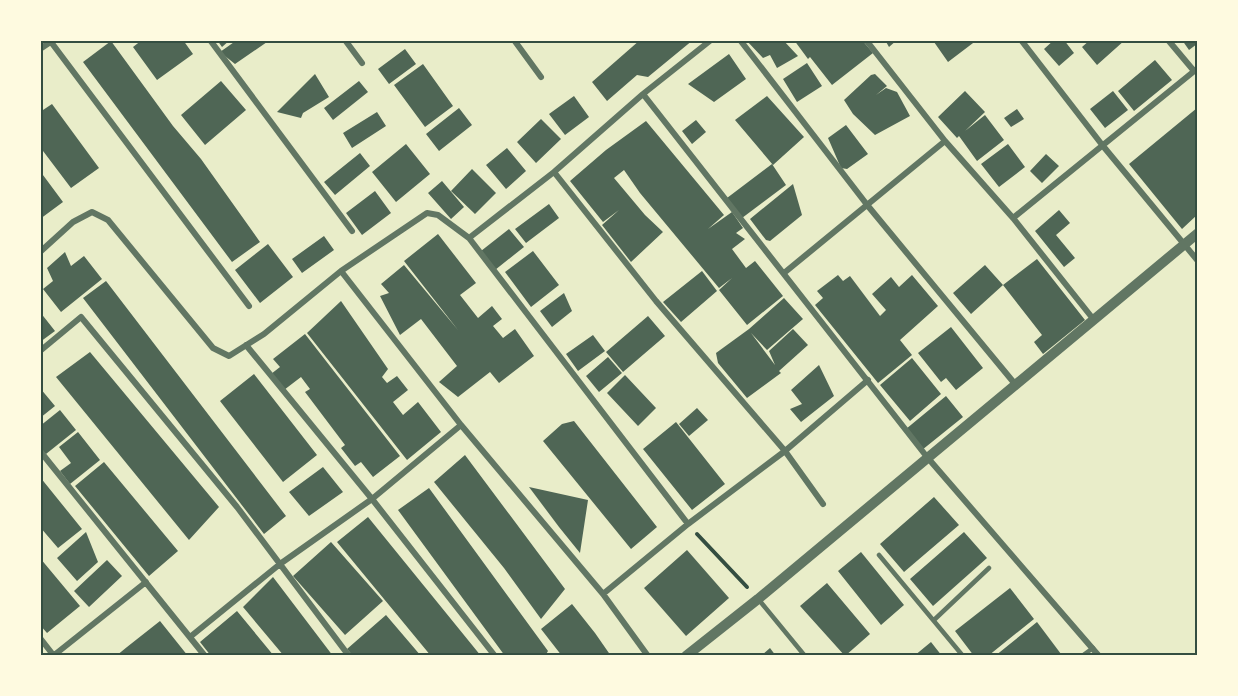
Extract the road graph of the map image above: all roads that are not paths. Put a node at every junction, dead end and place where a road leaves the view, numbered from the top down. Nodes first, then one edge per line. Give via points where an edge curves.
1 (210, 40) edge
2 (345, 40) edge
3 (514, 40) edge
4 (711, 40) edge
5 (740, 40) edge
6 (866, 40) edge
7 (1021, 40) edge
8 (1168, 40) edge
9 (52, 41) edge
10 (40, 49) edge
11 (362, 63) dead end
12 (1196, 70) edge
13 (541, 77) dead end
14 (643, 94) junction
15 (945, 141) junction
16 (1103, 146) junction
17 (554, 172) junction
18 (868, 206) junction
19 (1013, 218) junction
20 (352, 231) dead end
21 (1197, 233) edge
22 (469, 238) junction
23 (1183, 245) junction
24 (41, 252) edge
25 (1197, 261) edge
26 (341, 272) junction
27 (784, 273) junction
28 (249, 306) dead end
29 (1094, 320) junction
30 (246, 345) junction
31 (40, 351) edge
32 (868, 380) junction
33 (1015, 384) junction
34 (461, 425) junction
35 (40, 451) edge
36 (785, 451) junction
37 (927, 457) junction
38 (372, 499) junction
39 (823, 504) dead end
40 (688, 524) junction
41 (879, 555) dead end
42 (280, 564) junction
43 (989, 568) dead end
44 (146, 582) junction
45 (603, 594) junction
46 (758, 599) junction
47 (934, 620) junction
48 (190, 637) junction
49 (40, 638) edge
50 (1093, 648) junction
51 (54, 655) edge
52 (205, 656) edge
53 (350, 656) edge
54 (495, 656) edge
55 (648, 656) edge
56 (686, 656) edge
57 (805, 656) edge
58 (963, 656) edge
59 (1082, 656) edge
60 (1099, 656) edge

1 - 20 street
2 - 11 street
3 - 13 street
4 - 14 street
5 - 18 street
6 - 15 street
7 - 16 street
8 - 12 street
9 - 10 street
9 - 28 street
12 - 16 street
14 - 17 street
14 - 27 street
15 - 18 street
15 - 19 street
16 - 19 street
16 - 23 street
17 - 22 street
17 - 36 street via 656,301
18 - 27 street
18 - 33 street
19 - 29 street
21 - 23 street
22 - 26 street via 438,215 427,213
22 - 40 street
23 - 25 street
23 - 29 street
24 - 30 street via 73,222 92,212 108,220 213,348 229,356
26 - 30 street
26 - 34 street
27 - 32 street
29 - 33 street
30 - 38 street
31 - 42 street via 81,317
32 - 36 street
32 - 37 street
33 - 37 street
34 - 38 street
34 - 45 street
35 - 44 street
36 - 39 street
36 - 40 street
37 - 46 street
37 - 50 street
38 - 42 street
38 - 54 street
40 - 45 street
41 - 47 lane
42 - 48 street
42 - 53 street
43 - 47 lane
44 - 48 street
44 - 51 street
45 - 55 street
46 - 56 street
46 - 57 lane
47 - 58 lane
48 - 52 street
49 - 51 street
50 - 59 lane
50 - 60 street

